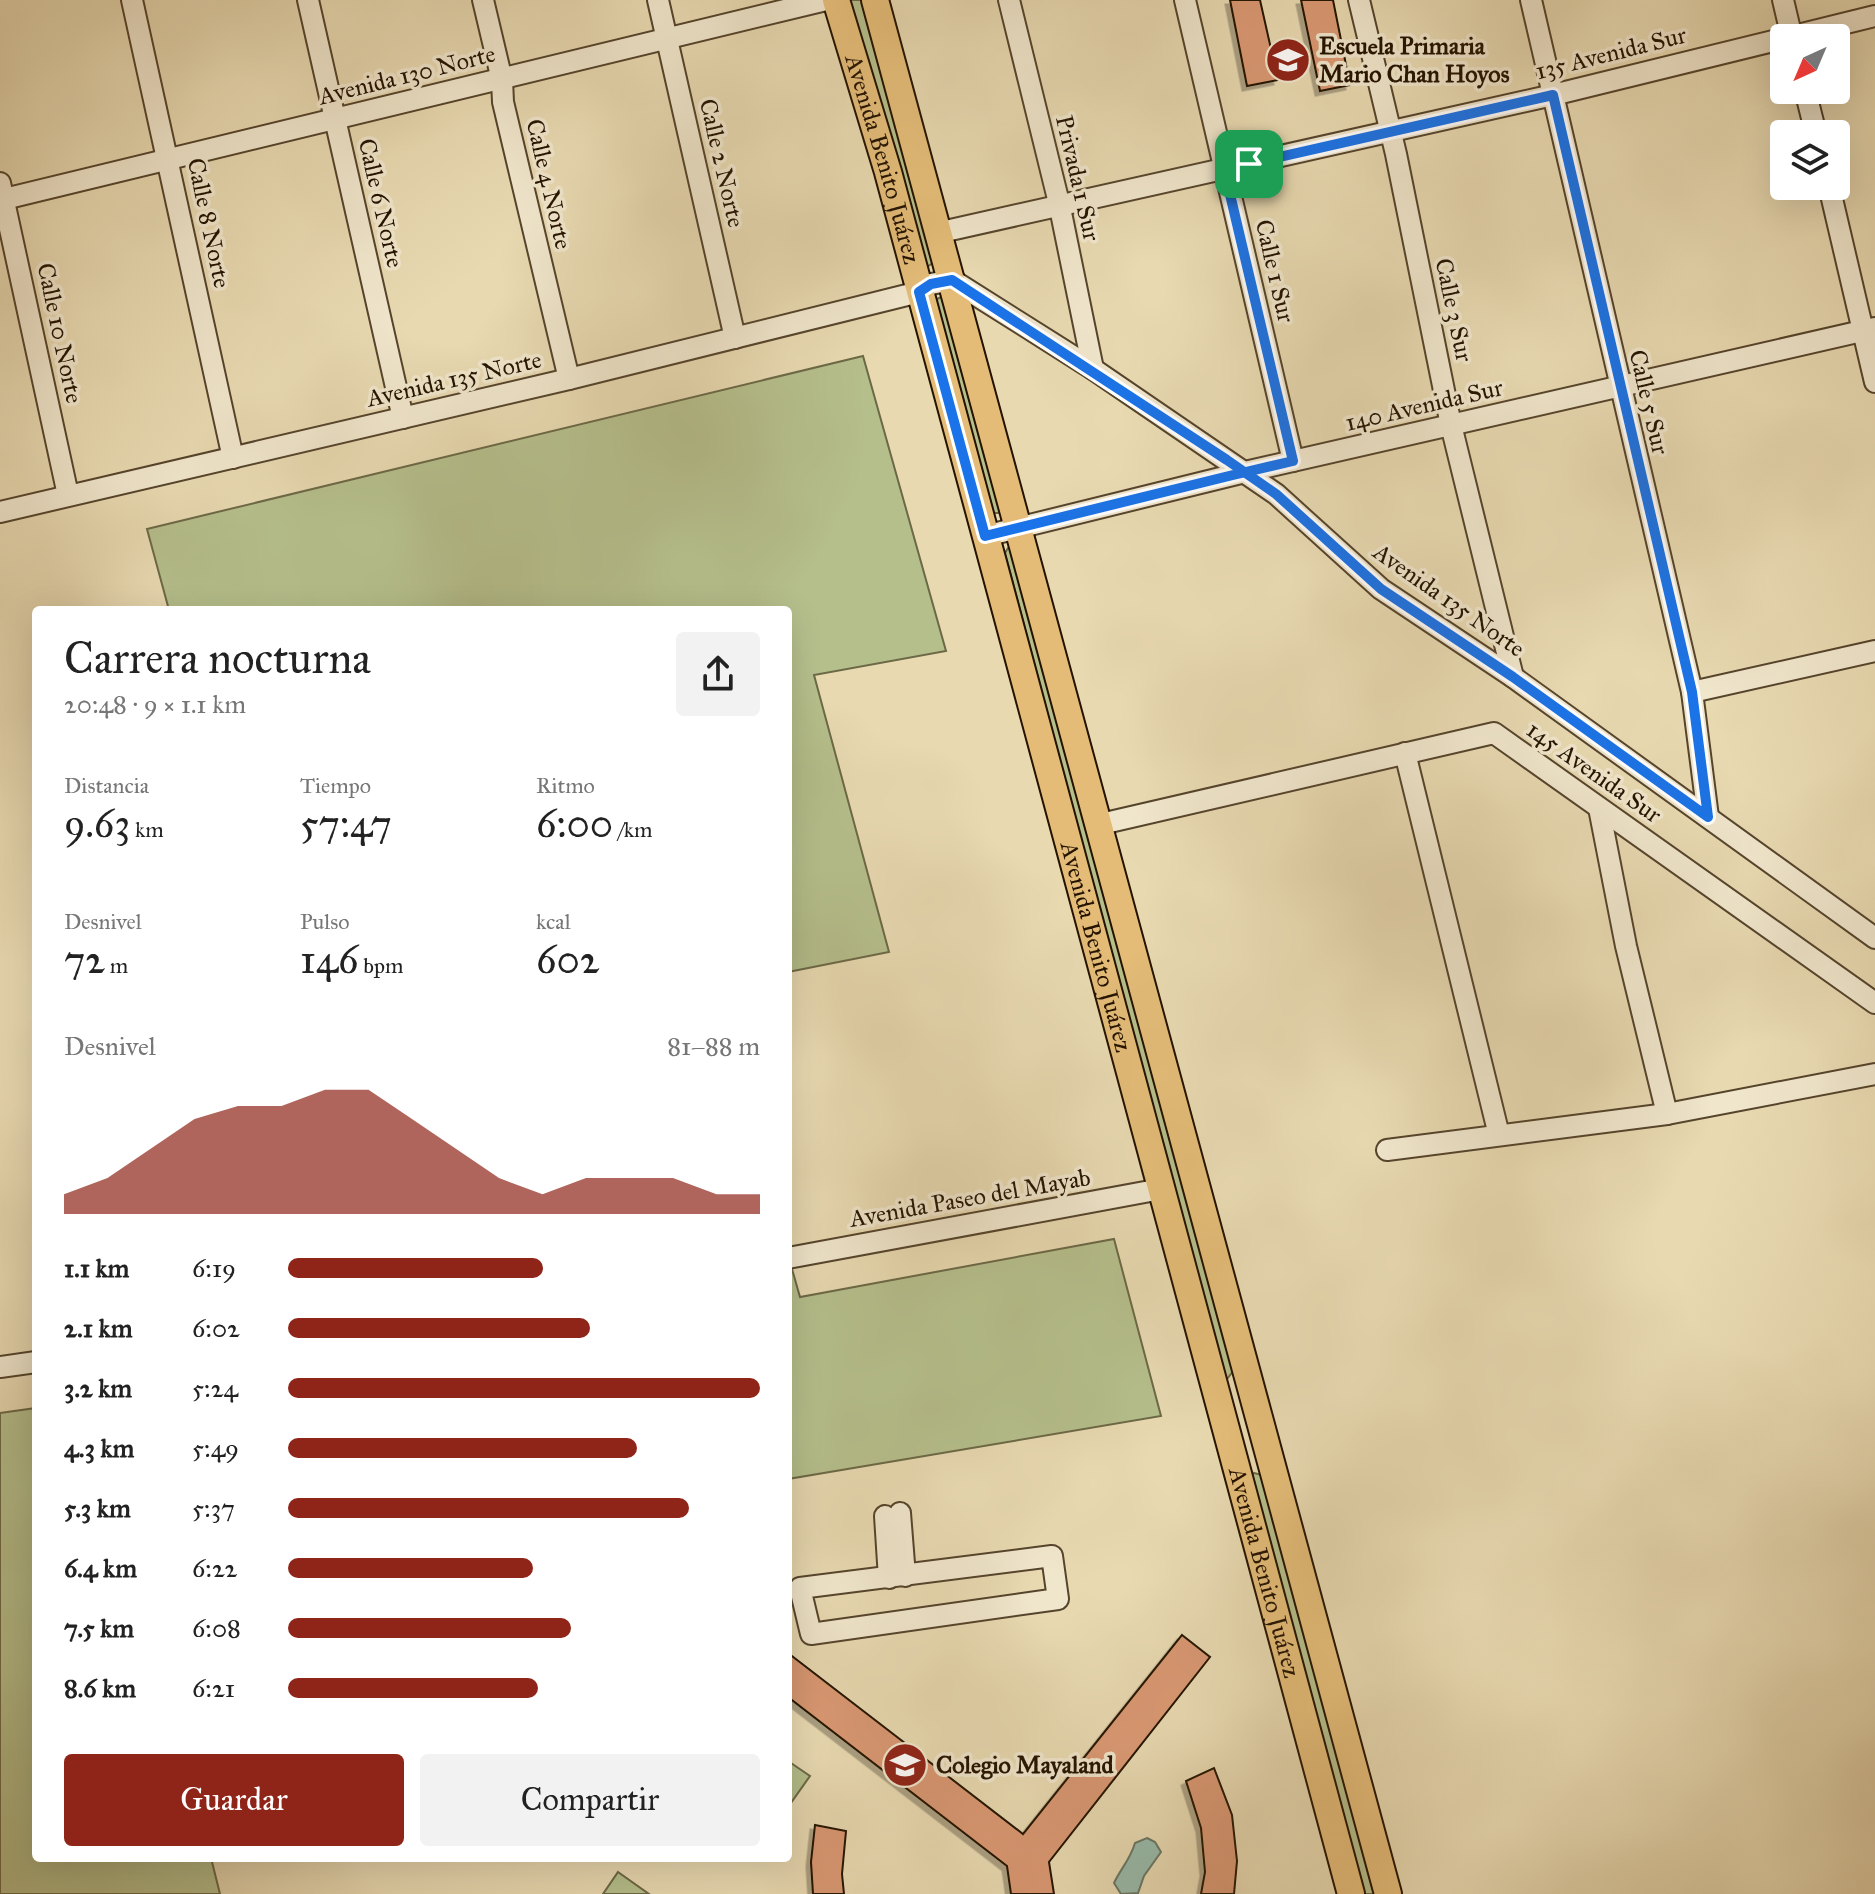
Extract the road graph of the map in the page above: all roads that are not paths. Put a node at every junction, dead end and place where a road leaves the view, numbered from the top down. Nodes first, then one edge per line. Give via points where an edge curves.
1 (132, 0) edge
2 (308, 0) edge
3 (483, 0) edge
4 (658, 0) edge
5 (826, 0) edge
6 (836, 0) edge
7 (875, 0) edge
8 (1009, 0) edge
9 (1185, 0) edge
10 (1359, 0) edge
11 (1531, 0) edge
12 (1783, 0) edge
13 (1875, 16) edge
14 (1789, 24) edge
15 (1843, 24) edge
16 (666, 38) junction
17 (1770, 42) edge
18 (502, 80) junction
19 (1553, 95) junction
20 (336, 120) junction
21 (1390, 132) junction
22 (168, 158) junction
23 (1224, 169) junction
24 (1, 194) edge
25 (1833, 200) edge
26 (1059, 203) junction
27 (937, 233) junction
28 (952, 280) junction
29 (919, 292) junction
30 (1870, 330) edge
31 (735, 338) junction
32 (1093, 369) junction
33 (569, 379) junction
34 (1875, 382) edge
35 (1619, 387) junction
36 (403, 418) junction
37 (1451, 425) junction
38 (233, 458) junction
39 (1293, 461) junction
40 (1245, 472) junction
41 (68, 495) junction
42 (0, 512) edge
43 (1018, 528) junction
44 (985, 536) junction
45 (1875, 651) edge
46 (1513, 677) junction
47 (1692, 692) junction
48 (1405, 753) junction
49 (1599, 808) junction
50 (1708, 817) junction
51 (1101, 824) junction
52 (1875, 938) edge
53 (1875, 1003) edge
54 (1875, 1074) edge
55 (1667, 1114) junction
56 (1499, 1135) junction
57 (1387, 1150) dead end
58 (1161, 1189) junction
59 (792, 1257) edge
60 (32, 1363) edge
61 (0, 1367) edge
62 (892, 1514) dead end
63 (897, 1577) junction
64 (1351, 1894) edge
65 (1388, 1894) edge

1 - 22 street, Calle 8 Norte
2 - 20 street, Calle 6 Norte
3 - 18 street, Calle 4 Norte
4 - 16 street, Calle 2 Norte
5 - 16 street, Avenida 130 Norte
6 - 29 main road, Avenida Benito Juárez
7 - 27 main road, Avenida Benito Juárez
8 - 26 street, Privada 1 Sur
9 - 23 street, Calle 1 Sur
10 - 21 street, Calle 3 Sur
11 - 19 street, Calle 5 Sur
12 - 14 street
13 - 15 street, 135 Avenida Sur
16 - 18 street, Avenida 130 Norte
16 - 31 street, Calle 2 Norte
17 - 19 street, 135 Avenida Sur
18 - 20 street, Avenida 130 Norte
18 - 33 street, Calle 4 Norte
19 - 21 street, 135 Avenida Sur
19 - 35 street, Calle 5 Sur
20 - 22 street, Avenida 130 Norte
20 - 36 street, Calle 6 Norte
21 - 23 street, 135 Avenida Sur
21 - 37 street, Calle 3 Sur
22 - 24 street, Avenida 130 Norte
22 - 38 street, Calle 8 Norte
23 - 26 street, 135 Avenida Sur
23 - 39 street, Calle 1 Sur
24 - 41 street, Calle 10 Norte
25 - 30 street
26 - 27 street, 135 Avenida Sur
26 - 32 street, Privada 1 Sur
27 - 28 main road, Avenida Benito Juárez
28 - 29 street, Avenida 135 Norte
28 - 32 street, Avenida 135 Norte
28 - 43 main road, Avenida Benito Juárez
29 - 31 street, Avenida 135 Norte
29 - 44 main road, Avenida Benito Juárez
30 - 34 street
30 - 35 street, 140 Avenida Sur
31 - 33 street, Avenida 135 Norte
32 - 40 street, Avenida 135 Norte
33 - 36 street, Avenida 135 Norte
35 - 37 street, 140 Avenida Sur
35 - 47 street, Calle 5 Sur
36 - 38 street, Avenida 135 Norte
37 - 39 street, 140 Avenida Sur
37 - 46 street, Calle 3 Sur
38 - 41 street, Avenida 135 Norte
39 - 40 street, 140 Avenida Sur
40 - 43 street, 140 Avenida Sur
40 - 46 street, Avenida 135 Norte via 1381,589
41 - 42 street, Avenida 135 Norte
43 - 44 street, 140 Avenida Sur
43 - 51 main road, Avenida Benito Juárez
44 - 58 main road, Avenida Benito Juárez
45 - 47 street
46 - 50 street, Avenida 135 Norte
47 - 50 street, Calle 5 Sur
48 - 49 street, 145 Avenida Sur via 1494,733
48 - 51 street, 145 Avenida Sur
48 - 56 street
49 - 53 street, 145 Avenida Sur
49 - 55 street
50 - 52 street, Avenida 135 Norte
51 - 65 main road, Avenida Benito Juárez
54 - 55 street
55 - 56 street
56 - 57 street
58 - 59 street, Avenida Paseo del Mayab
58 - 64 main road, Avenida Benito Juárez
60 - 61 street
62 - 63 street
63 - 63 street via 800,1588 811,1634 1058,1599 1052,1556

